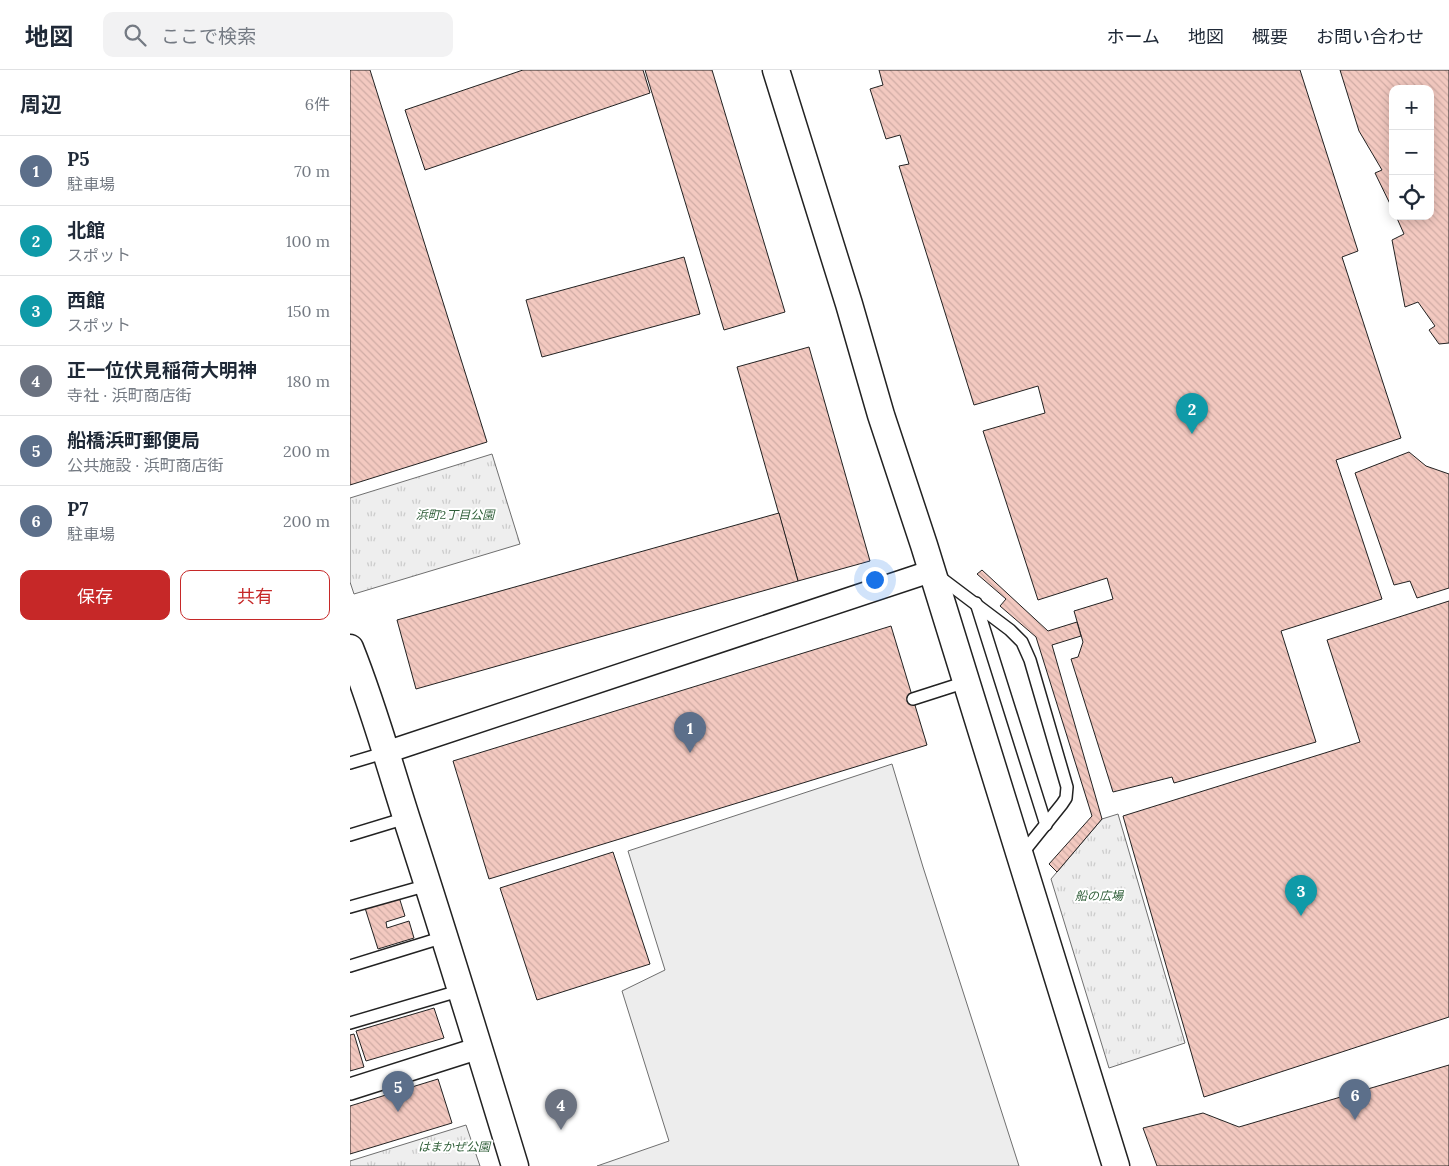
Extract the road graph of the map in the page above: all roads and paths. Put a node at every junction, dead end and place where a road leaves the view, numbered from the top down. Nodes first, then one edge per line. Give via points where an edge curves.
1 (776, 70) edge
2 (932, 571) junction
3 (976, 603) junction
4 (350, 648) edge
5 (356, 681) edge
6 (966, 682) junction
7 (913, 699) dead end
8 (387, 752) junction
9 (350, 763) edge
10 (406, 818) junction
11 (1046, 825) junction
12 (350, 835) edge
13 (1019, 856) junction
14 (428, 885) junction
15 (350, 907) edge
16 (444, 937) junction
17 (350, 966) edge
18 (462, 990) junction
19 (350, 1023) edge
20 (479, 1048) junction
21 (350, 1089) edge
22 (514, 1166) edge
23 (1116, 1166) edge

1 - 2 street via 880,415
2 - 3 lane
2 - 6 street
2 - 8 street
3 - 11 lane
3 - 11 lane via 1022,642 1030,660 1067,787 1066,798
4 - 5 street
5 - 8 street
6 - 7 lane
6 - 13 street
8 - 9 lane
8 - 10 street
10 - 12 lane
10 - 14 street
11 - 13 lane
13 - 23 street
14 - 15 lane
14 - 16 street
16 - 17 lane
16 - 18 street
18 - 19 lane
18 - 20 street
20 - 21 street
20 - 22 street

